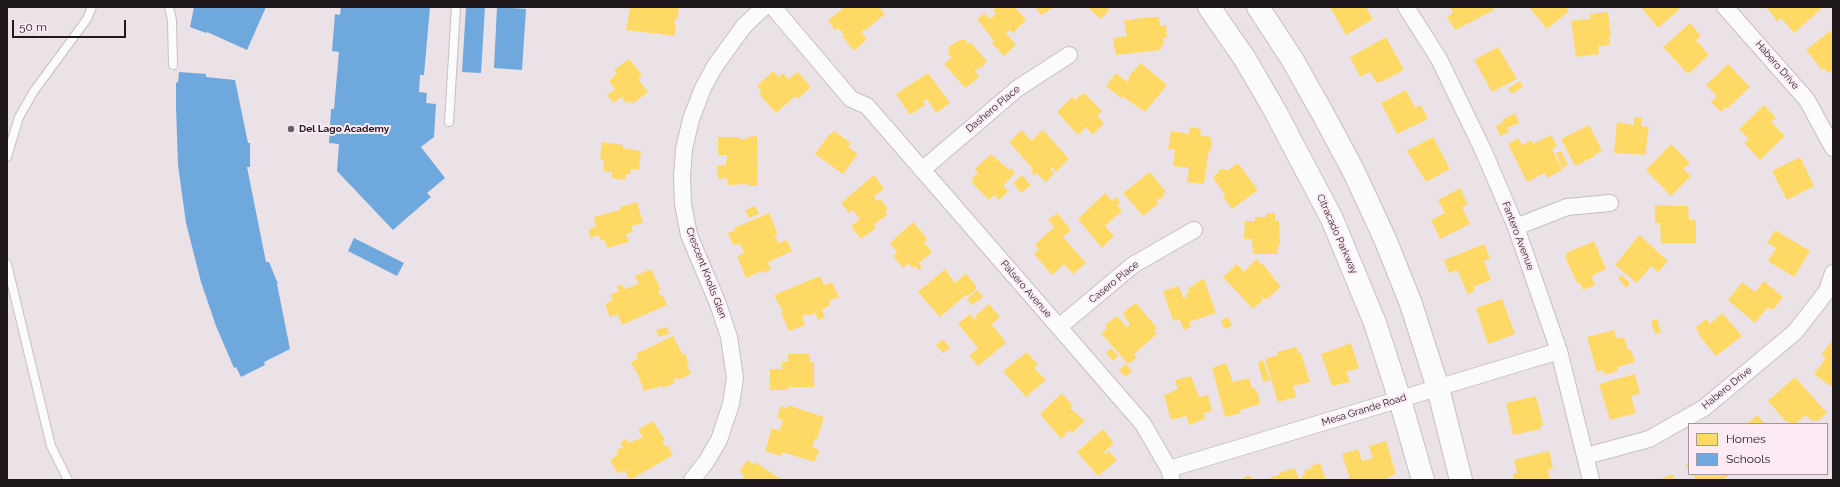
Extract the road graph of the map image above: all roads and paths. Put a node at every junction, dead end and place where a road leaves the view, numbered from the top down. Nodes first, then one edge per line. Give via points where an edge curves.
1 (92, 7) edge
2 (170, 7) edge
3 (456, 7) edge
4 (764, 7) edge
5 (772, 7) edge
6 (1209, 7) edge
7 (1258, 7) edge
8 (1406, 7) edge
9 (1725, 7) edge
10 (1069, 55) dead end
11 (173, 65) dead end
12 (449, 122) dead end
13 (1833, 148) edge
14 (7, 157) edge
15 (922, 170) junction
16 (1610, 203) dead end
17 (1516, 227) junction
18 (1194, 230) dead end
19 (7, 264) edge
20 (1833, 273) edge
21 (1059, 327) junction
22 (1559, 351) junction
23 (1438, 388) junction
24 (1400, 400) junction
25 (1586, 456) junction
26 (1170, 475) edge
27 (68, 480) edge
28 (692, 480) edge
29 (1423, 480) edge
30 (1461, 480) edge
31 (1591, 480) edge

1 - 14 lane via 87,19 19,117
2 - 11 lane
3 - 12 lane
4 - 28 street, Crescent Knolls Glen via 729,44 715,66 691,119 684,149 683,204 690,235 730,337 735,378 731,404 719,440
5 - 15 street, Palsero Avenue via 851,99 867,106
6 - 24 street, Citracado Parkway via 1245,59 1332,219 1375,323
7 - 23 street via 1324,114 1354,172 1408,297
8 - 17 street, Fantero Avenue via 1439,59 1483,150
9 - 13 street, Habero Drive via 1807,100
10 - 15 street, Dashero Place via 1018,88
15 - 21 street, Palsero Avenue
16 - 17 street via 1567,207
17 - 22 street, Fantero Avenue
18 - 21 street, Casero Place via 1133,265
19 - 27 lane via 51,446
20 - 25 street, Habero Drive via 1827,291 1795,332 1704,408 1649,439
21 - 26 street, Palsero Avenue via 1144,424
22 - 23 street, Mesa Grande Road
22 - 25 street, Fantero Avenue
23 - 24 street, Mesa Grande Road
23 - 30 street
24 - 26 street, Mesa Grande Road
24 - 29 street, Citracado Parkway
25 - 31 street, Fantero Avenue

